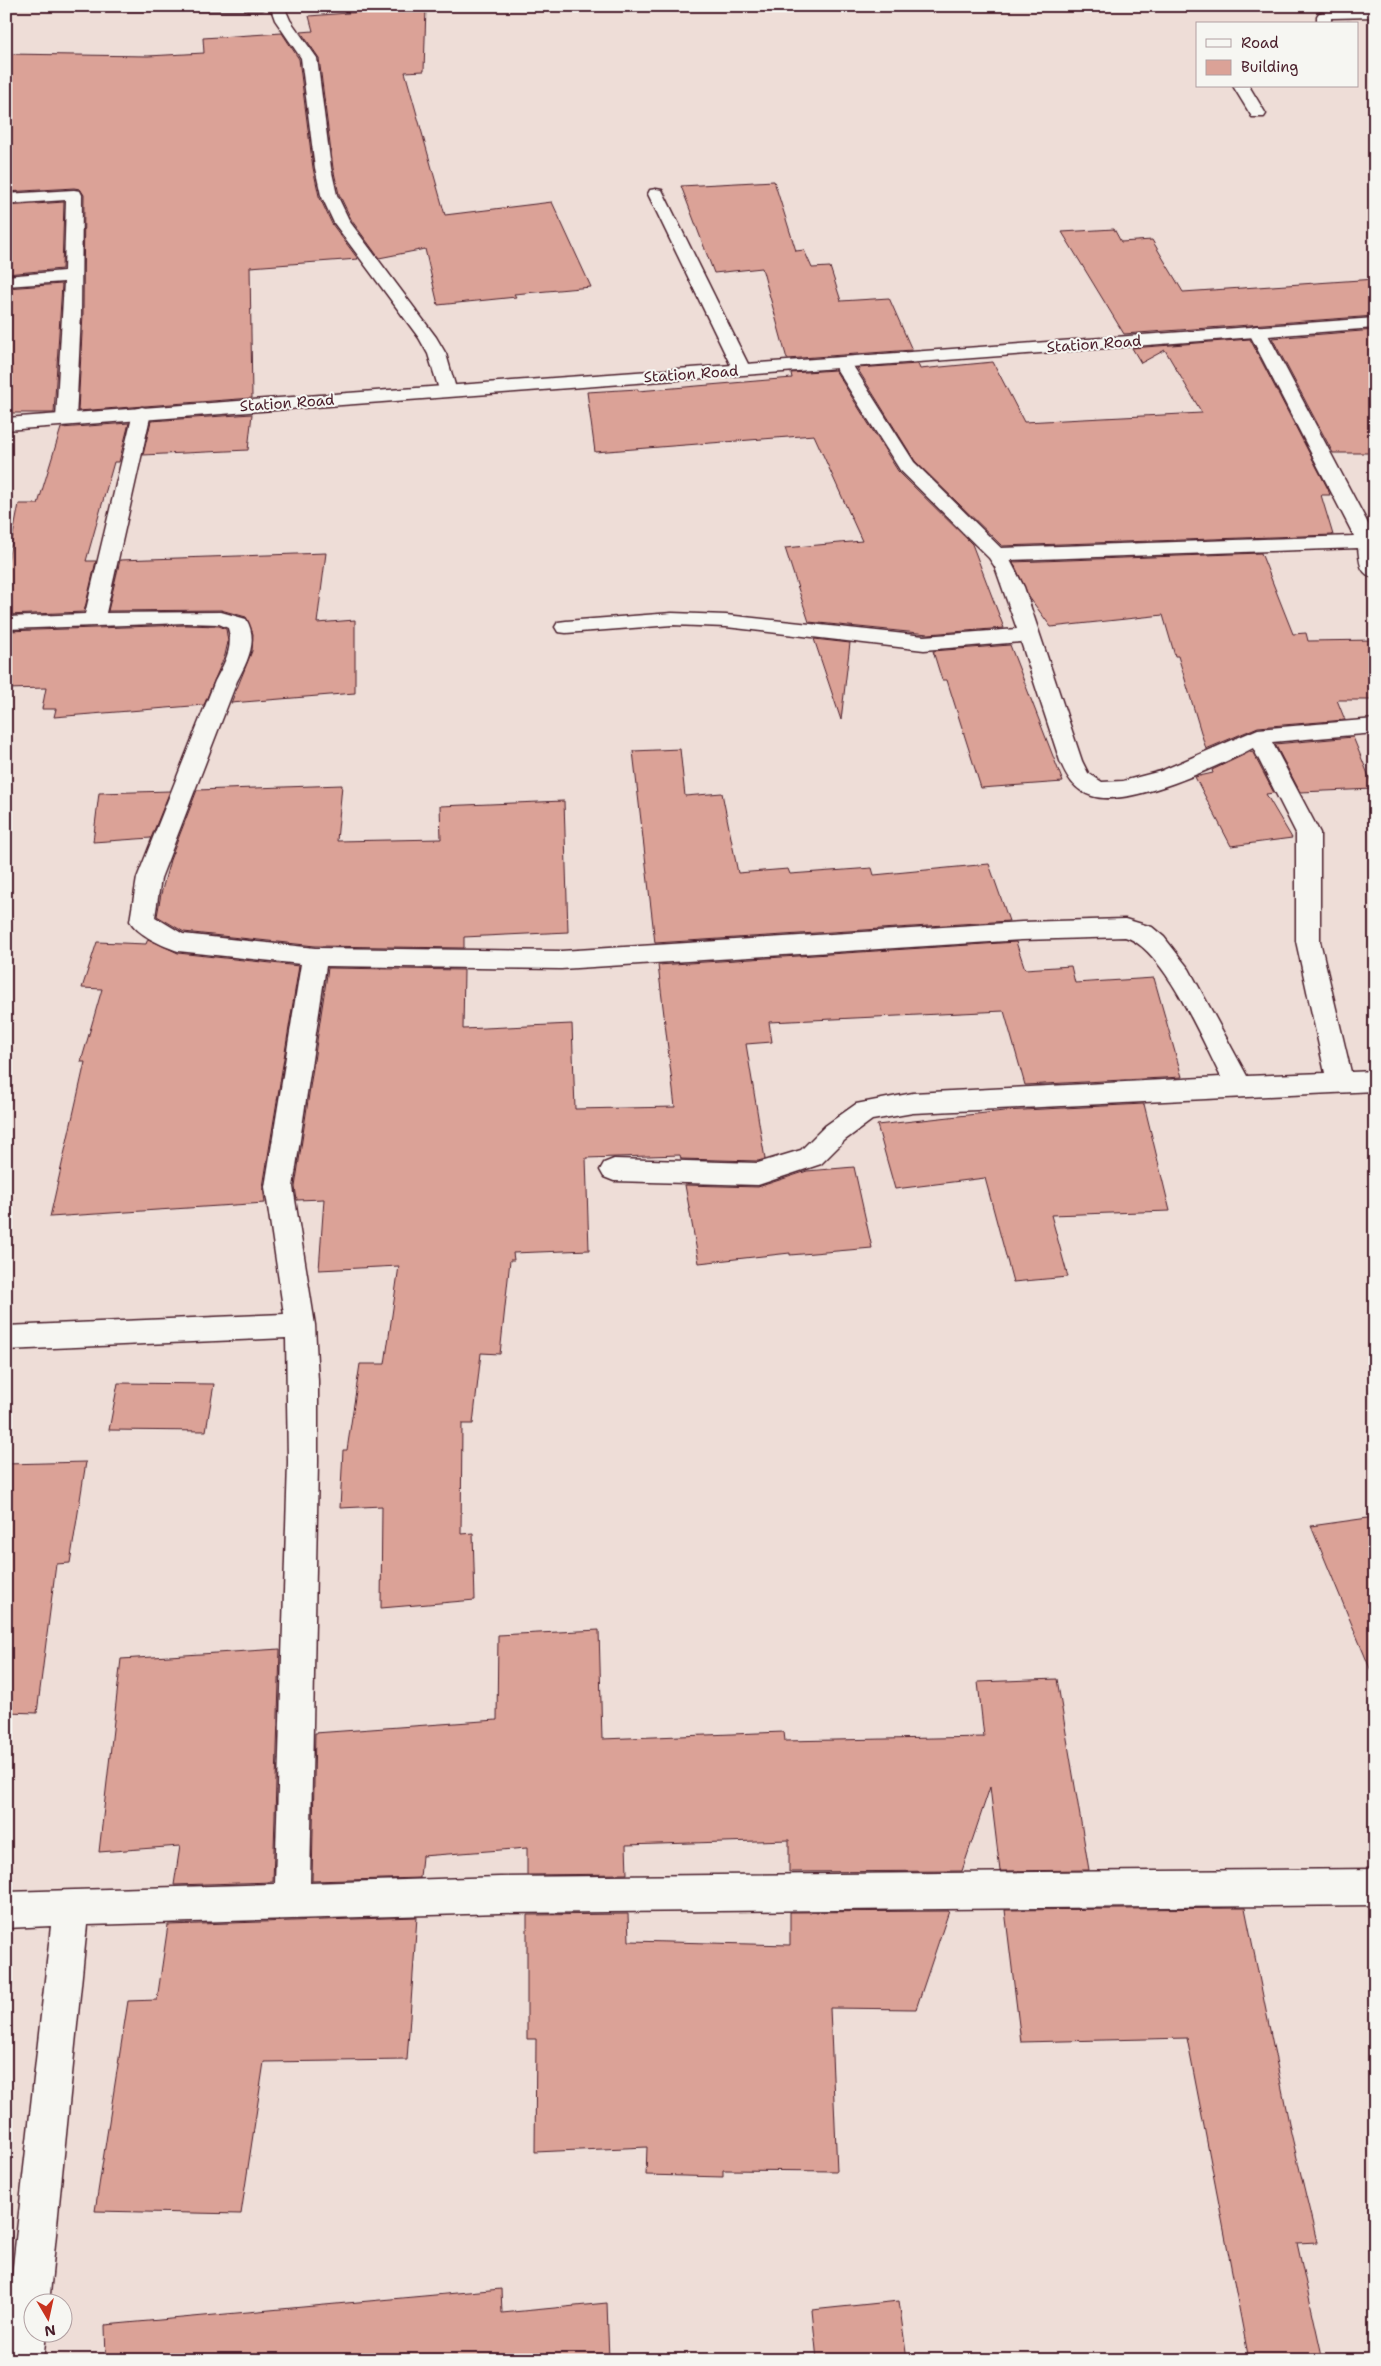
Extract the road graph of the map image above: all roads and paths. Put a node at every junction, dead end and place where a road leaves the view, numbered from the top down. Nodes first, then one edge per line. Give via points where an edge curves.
1 (104, 6) edge
2 (262, 6) edge
3 (277, 6) edge
4 (1375, 13) edge
5 (1324, 22) edge
6 (1242, 88) edge
7 (1258, 114) dead end
8 (656, 194) dead end
9 (6, 199) edge
10 (72, 276) junction
11 (6, 281) edge
12 (1375, 322) edge
13 (1257, 331) junction
14 (841, 362) junction
15 (742, 370) junction
16 (448, 392) junction
17 (142, 414) junction
18 (66, 419) junction
19 (6, 424) edge
20 (1367, 542) junction
21 (996, 554) junction
22 (1375, 572) edge
23 (94, 620) junction
24 (6, 623) edge
25 (566, 627) dead end
26 (1030, 635) junction
27 (1375, 726) edge
28 (1258, 736) junction
29 (315, 957) junction
30 (1375, 1081) edge
31 (1340, 1082) junction
32 (1239, 1086) junction
33 (614, 1170) dead end
34 (300, 1325) junction
35 (6, 1338) edge
36 (1375, 1887) edge
37 (292, 1901) junction
38 (71, 1908) junction
39 (6, 1910) edge
40 (23, 2360) edge

1 - 2 street
3 - 16 street via 279,16 309,58 329,195 342,223 427,337 437,354
4 - 5 street via 1329,14 1324,16
6 - 7 street
8 - 15 street
9 - 10 street via 74,195
10 - 11 street
10 - 18 street
12 - 13 street, Station Road
13 - 14 street, Station Road
13 - 20 street
14 - 15 street, Station Road
14 - 21 street via 907,466
15 - 16 street, Station Road
16 - 17 street, Station Road
17 - 18 street, Station Road
17 - 23 street
18 - 19 street, Station Road
20 - 21 street
20 - 22 street via 1370,568
21 - 26 street via 1014,587
23 - 24 street
23 - 29 street via 221,618 238,624 242,637 239,655 149,878 142,921 178,942
25 - 26 street via 672,619 726,621 924,643
26 - 28 street via 1071,761 1079,778 1098,790 1123,789 1169,777
27 - 28 street
28 - 31 street via 1308,833 1308,941
29 - 32 street via 561,960 1022,931 1125,928 1143,933 1155,943 1180,975
29 - 34 street via 279,1187
30 - 31 street
31 - 32 street
32 - 33 street via 913,1103 865,1111 835,1133 811,1157 758,1174
34 - 35 street
34 - 37 street via 303,1462
36 - 37 street
37 - 38 street
38 - 39 street
38 - 40 street

